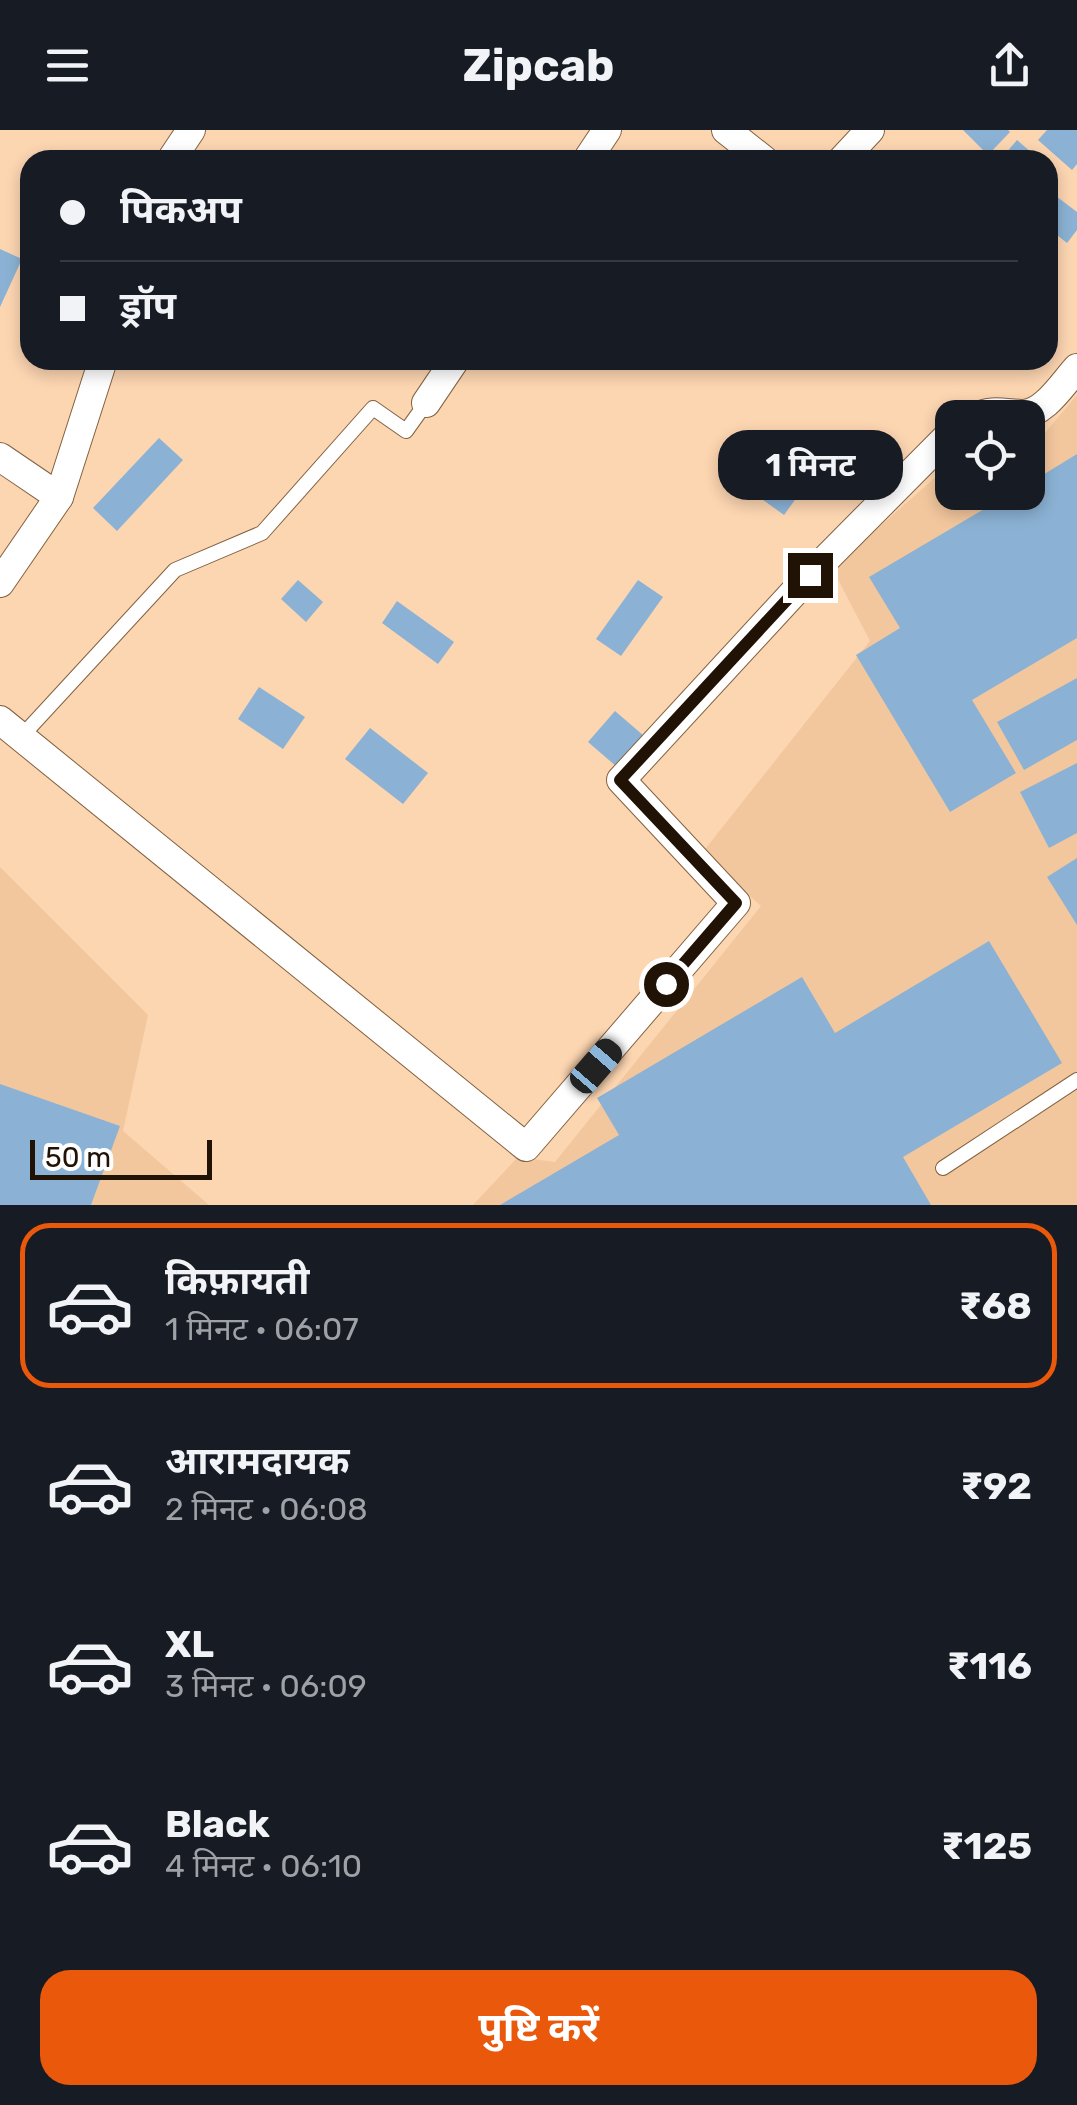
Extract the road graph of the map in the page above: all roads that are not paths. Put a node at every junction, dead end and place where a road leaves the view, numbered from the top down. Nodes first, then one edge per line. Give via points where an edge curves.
1 (726, 130) edge
2 (870, 130) edge
3 (751, 150) edge
4 (851, 150) edge
5 (1077, 368) edge
6 (100, 370) edge
7 (448, 370) edge
8 (1045, 402) edge
9 (426, 403) joint
10 (935, 449) edge
11 (0, 457) edge
12 (59, 497) junction
13 (0, 583) edge
14 (11, 728) edge
15 (1077, 1080) edge
16 (943, 1168) dead end

1 - 3 street
2 - 4 street
5 - 8 street
6 - 12 street
7 - 9 street
9 - 14 lane via 406,431 372,408 262,532 175,570
10 - 14 street via 620,780 736,903 526,1147
11 - 12 street
12 - 13 street
15 - 16 lane

